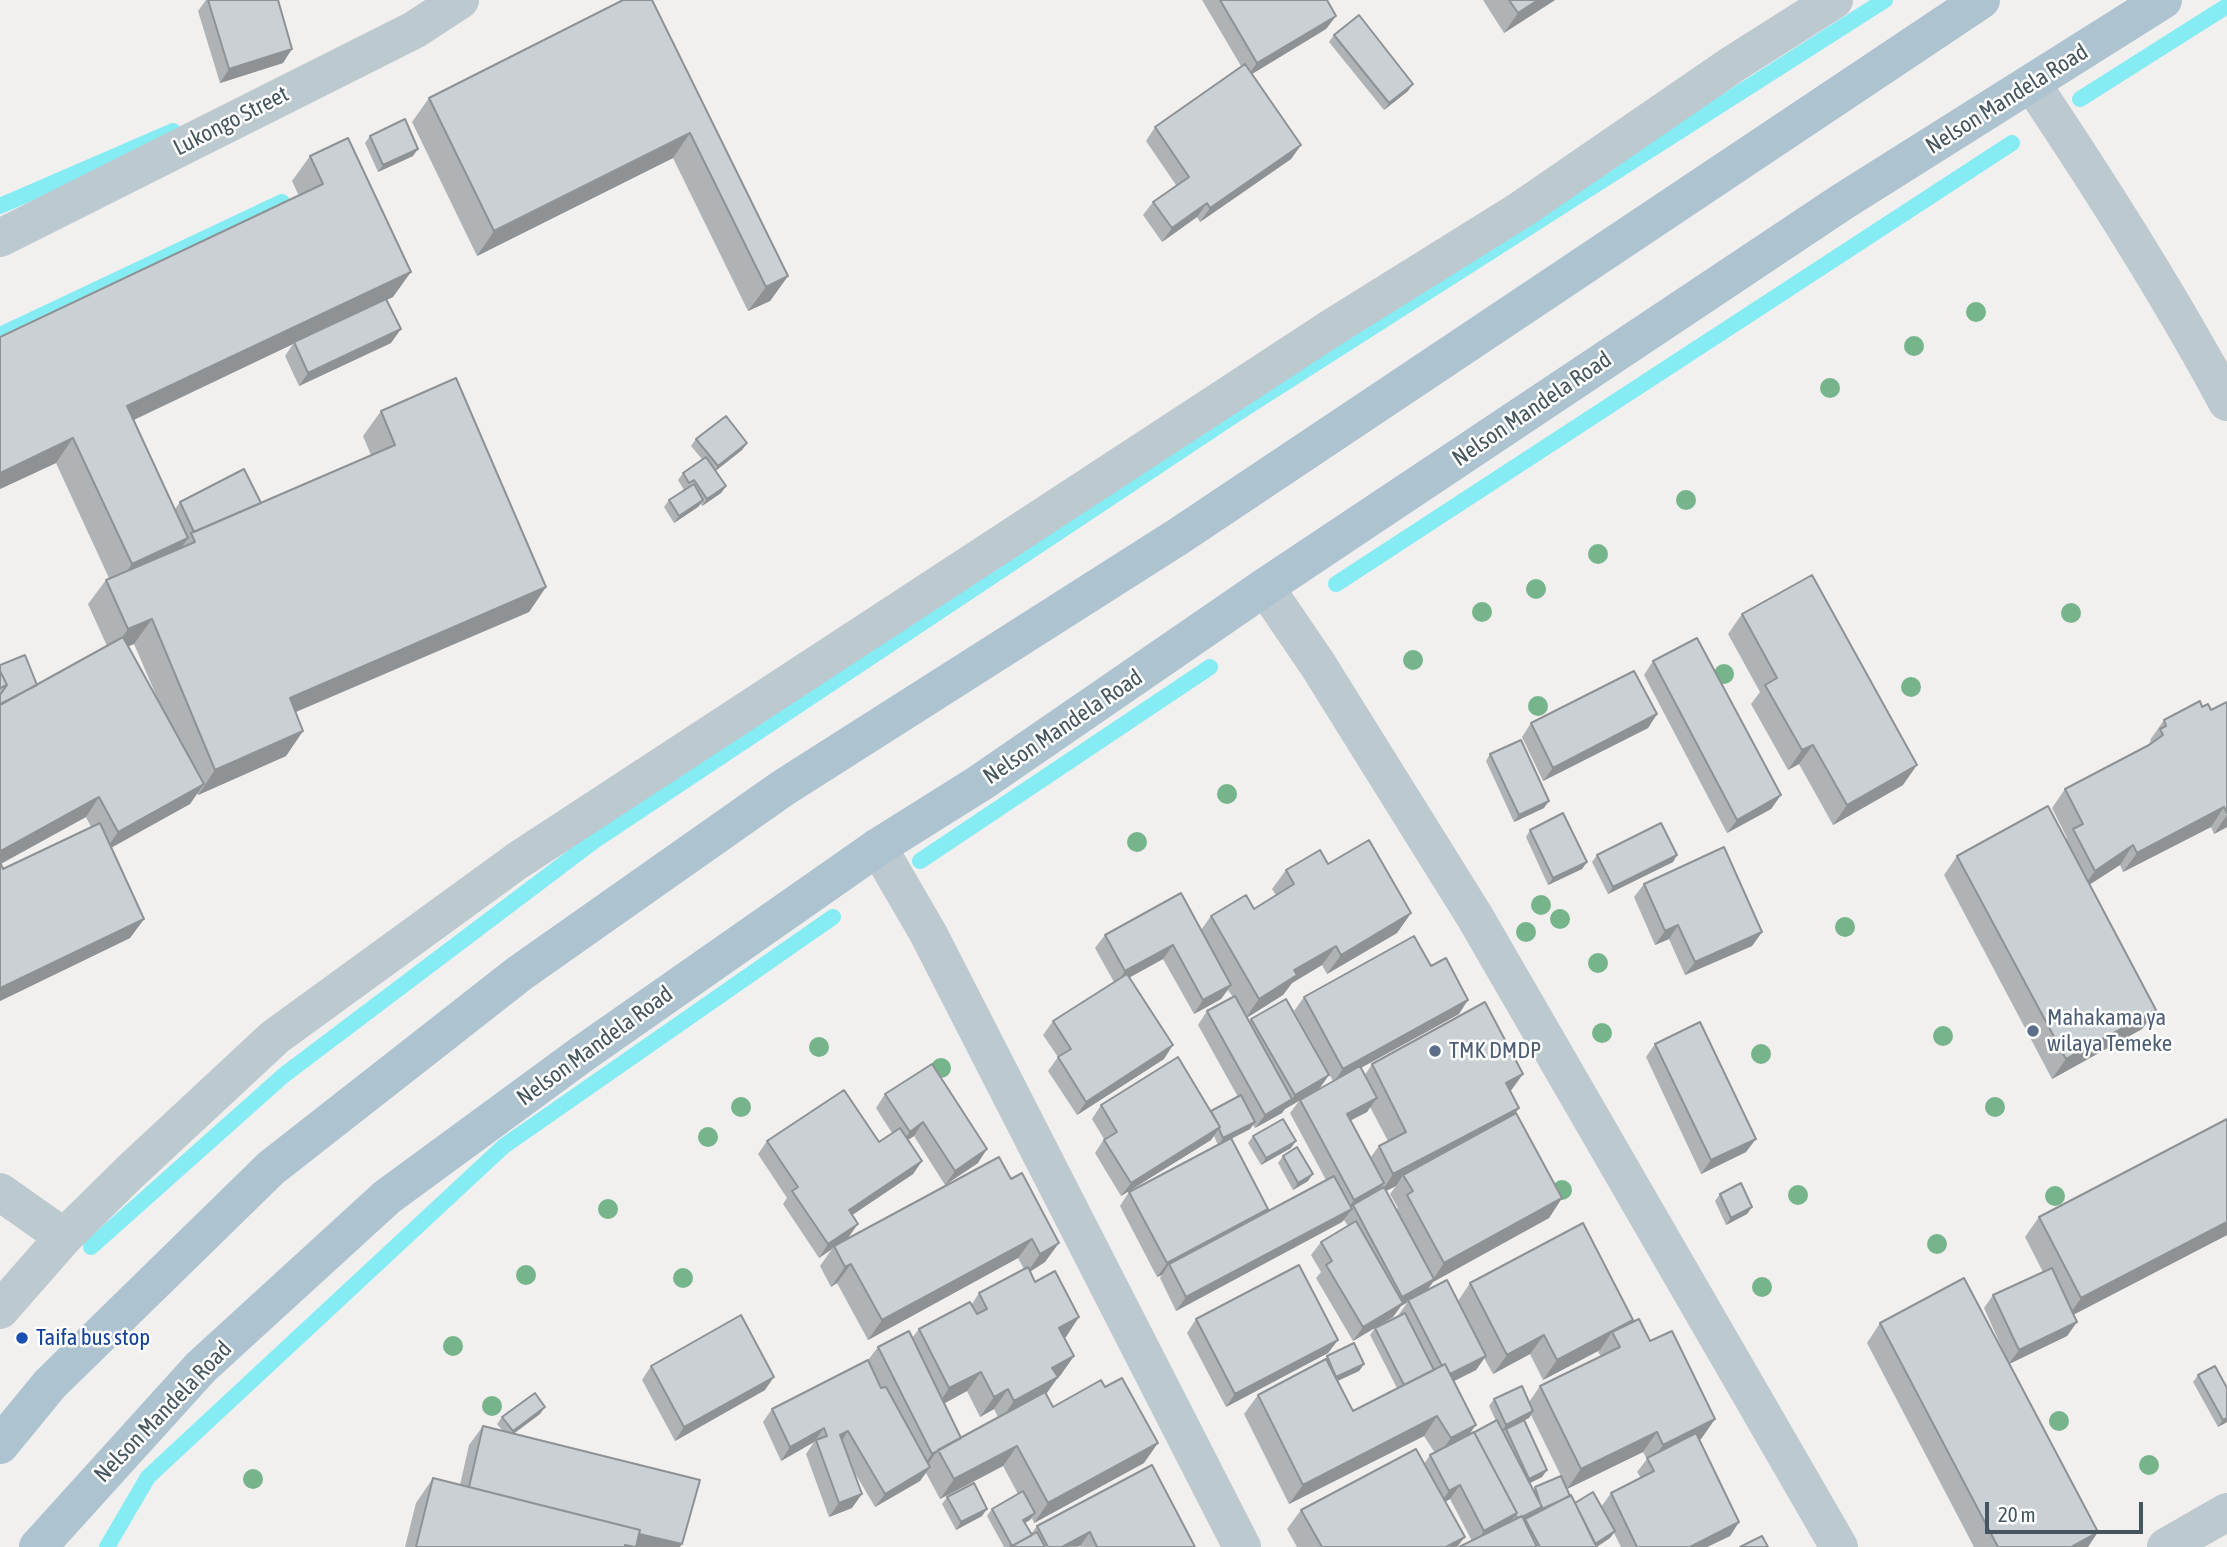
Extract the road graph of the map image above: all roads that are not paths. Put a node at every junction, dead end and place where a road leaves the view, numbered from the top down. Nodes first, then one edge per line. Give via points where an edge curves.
1 (460, 0) edge
2 (1834, 0) edge
3 (1982, 0) edge
4 (2163, 0) edge
5 (2032, 84) junction
6 (0, 238) edge
7 (2227, 402) edge
8 (1265, 587) junction
9 (878, 847) junction
10 (0, 1192) edge
11 (64, 1237) junction
12 (0, 1310) edge
13 (0, 1445) edge
14 (2227, 1512) edge
15 (38, 1547) edge
16 (1242, 1547) edge
17 (1839, 1547) edge
18 (2165, 1547) edge

1 - 6 street, Lukongo Street via 414,30
2 - 11 street via 1522,209 1321,334 517,861 275,1037
3 - 13 main road via 1179,536 783,788 520,973 271,1168 50,1384
4 - 5 main road, Nelson Mandela Road
5 - 7 street via 2100,185
5 - 8 main road, Nelson Mandela Road via 1842,202
8 - 9 main road, Nelson Mandela Road via 980,783
8 - 17 street via 1475,917
9 - 15 main road, Nelson Mandela Road via 387,1197 201,1367
9 - 16 street via 928,933
10 - 11 street
11 - 12 street
14 - 18 street

